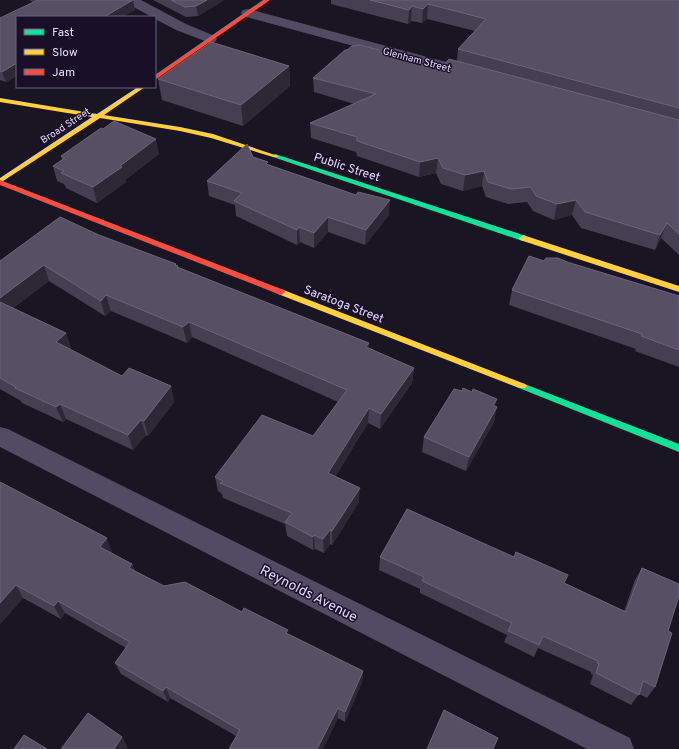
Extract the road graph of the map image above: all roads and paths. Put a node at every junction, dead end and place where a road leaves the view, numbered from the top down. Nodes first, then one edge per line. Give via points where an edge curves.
1 (131, 0) edge
2 (267, 0) edge
3 (248, 13) junction
4 (210, 39) junction
5 (482, 76) edge
6 (156, 77) edge
7 (141, 88) edge
8 (0, 100) edge
9 (99, 116) junction
10 (0, 182) edge
11 (679, 289) edge
12 (0, 436) edge
13 (679, 448) edge
14 (619, 749) edge

1 - 4 street via 181,27
2 - 3 main road
3 - 4 main road
3 - 5 street, Glenham Street
4 - 6 main road
7 - 9 main road, Broad Street
8 - 9 main road, Public Street
9 - 10 main road, Broad Street
9 - 11 main road, Public Street via 214,136
10 - 13 main road, Saratoga Street
12 - 14 street, Reynolds Avenue

